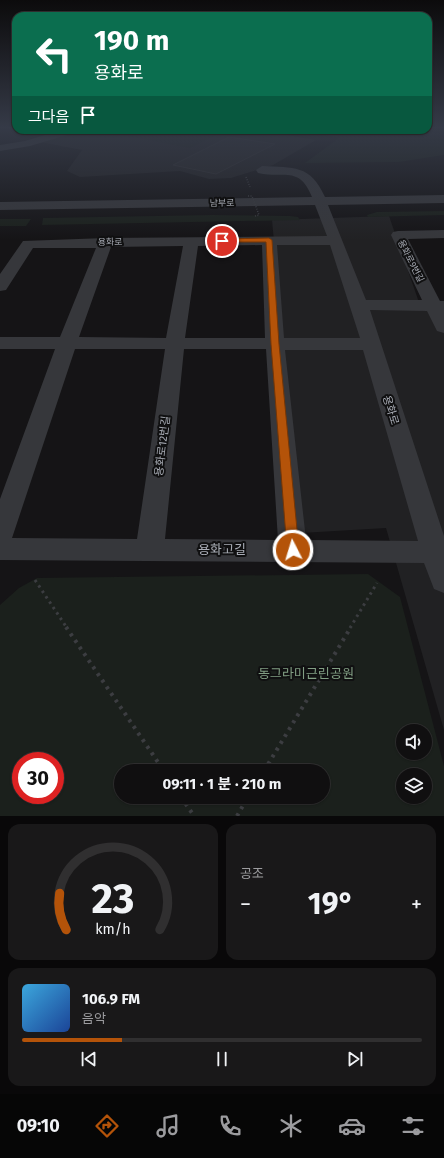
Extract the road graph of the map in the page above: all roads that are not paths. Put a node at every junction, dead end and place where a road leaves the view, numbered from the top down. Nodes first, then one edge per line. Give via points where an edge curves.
1 (262, 170) dead end
2 (444, 199) edge
3 (319, 202) junction
4 (0, 206) edge
5 (444, 234) edge
6 (269, 240) junction
7 (336, 240) junction
8 (191, 241) junction
9 (106, 242) junction
10 (0, 286) edge
11 (359, 305) junction
12 (439, 306) edge
13 (444, 327) edge
14 (0, 343) edge
15 (67, 343) junction
16 (174, 344) junction
17 (275, 344) junction
18 (371, 344) junction
19 (0, 536) edge
20 (0, 549) edge
21 (150, 549) junction
22 (293, 550) junction
23 (439, 552) edge
24 (444, 581) edge

1 - 3 street, 용화로 via 286,171 309,178
2 - 3 street, 남부로
3 - 4 street, 남부로
3 - 7 street, 용화로
5 - 12 street, 용화로9번길 via 398,235
6 - 7 street, 용화로
6 - 8 street, 용화로
6 - 17 street
7 - 11 street, 용화로
8 - 9 street, 용화로
8 - 16 street, 용화로12번길
9 - 10 street, 용화로 via 28,244
9 - 15 street
11 - 12 street
11 - 18 street, 용화로
12 - 13 street, 용화로9번길
14 - 15 street
15 - 16 street
15 - 19 street
16 - 17 street
16 - 21 street, 용화로12번길
17 - 18 street
17 - 22 street
18 - 23 street, 용화로
20 - 21 street, 용화고길
21 - 22 street, 용화고길
22 - 23 street, 용화고길
23 - 24 street, 용화로

